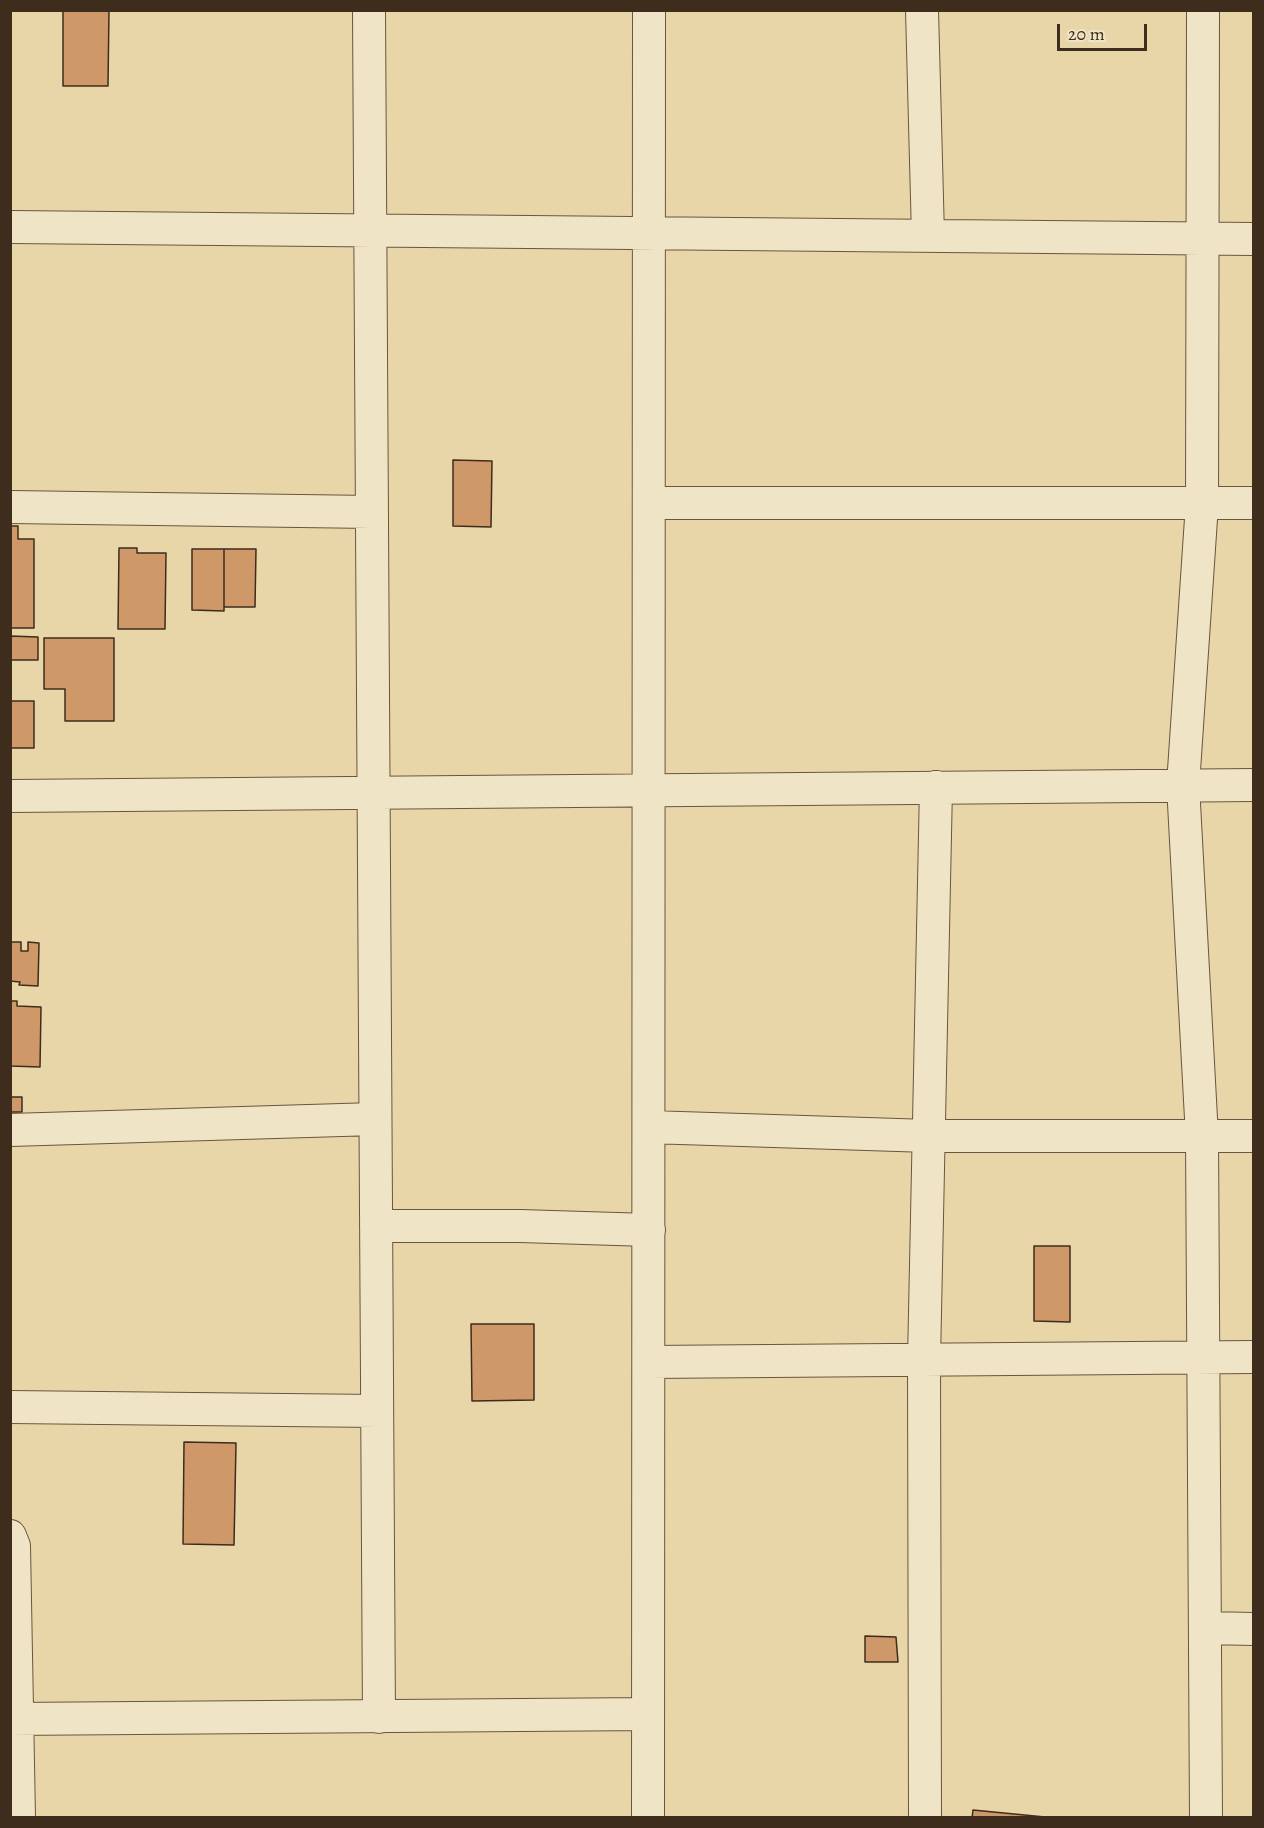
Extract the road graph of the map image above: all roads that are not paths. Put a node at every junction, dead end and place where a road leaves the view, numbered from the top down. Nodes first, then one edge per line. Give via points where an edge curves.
1 (369, 10) edge
2 (649, 10) edge
3 (922, 10) edge
4 (1203, 10) edge
5 (10, 227) edge
6 (371, 231) junction
7 (650, 233) junction
8 (928, 236) junction
9 (1203, 239) junction
10 (1254, 239) edge
11 (649, 503) junction
12 (1254, 503) edge
13 (1202, 504) junction
14 (10, 507) edge
15 (372, 512) junction
16 (1254, 784) edge
17 (1184, 785) junction
18 (936, 787) junction
19 (649, 790) junction
20 (374, 793) junction
21 (10, 796) edge
22 (375, 1119) junction
23 (649, 1127) junction
24 (10, 1130) edge
25 (1254, 1136) edge
26 (929, 1137) junction
27 (1202, 1137) junction
28 (376, 1226) junction
29 (649, 1230) junction
30 (1203, 1357) junction
31 (1254, 1357) edge
32 (924, 1360) junction
33 (649, 1362) junction
34 (10, 1407) edge
35 (377, 1412) junction
36 (10, 1536) edge
37 (1206, 1628) junction
38 (1254, 1629) edge
39 (648, 1714) junction
40 (379, 1717) junction
41 (14, 1719) edge
42 (20, 1818) edge
43 (648, 1818) edge
44 (925, 1818) edge
45 (1206, 1818) edge

1 - 6 street
2 - 7 street
3 - 8 street
4 - 9 street
5 - 6 street
6 - 7 street
6 - 15 street
7 - 8 street
7 - 11 street
8 - 9 street
9 - 10 street
9 - 13 street
11 - 13 street
11 - 19 street
12 - 13 street
13 - 17 street
14 - 15 street
15 - 20 street
16 - 17 street
17 - 18 street
17 - 27 street
18 - 19 street
18 - 26 street
19 - 20 street
19 - 23 street
20 - 21 street
20 - 22 street
22 - 24 street
22 - 28 street
23 - 26 street
23 - 29 street
25 - 27 street
26 - 27 street
26 - 32 street
27 - 30 street
28 - 29 street
28 - 35 street
29 - 33 street
30 - 31 street
30 - 32 street
30 - 37 street
32 - 33 street
32 - 44 street
33 - 39 street
34 - 35 street
35 - 40 street
36 - 41 street via 14,1546
37 - 38 street
37 - 45 street
39 - 40 street
39 - 43 street
40 - 41 street
41 - 42 street

